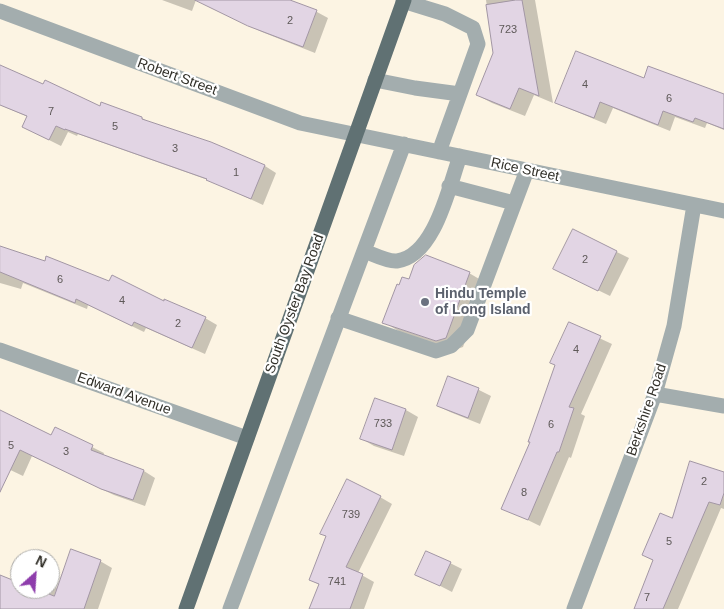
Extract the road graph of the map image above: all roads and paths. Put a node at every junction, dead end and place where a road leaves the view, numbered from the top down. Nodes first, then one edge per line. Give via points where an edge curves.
1 (404, 1) edge
2 (0, 11) edge
3 (375, 80) junction
4 (460, 94) junction
5 (356, 134) junction
6 (404, 144) junction
7 (439, 152) junction
8 (460, 156) junction
9 (528, 170) junction
10 (449, 186) junction
11 (514, 203) junction
12 (694, 205) junction
13 (724, 211) edge
14 (364, 251) junction
15 (338, 318) junction
16 (0, 350) edge
17 (655, 394) junction
18 (724, 406) edge
19 (247, 438) junction
20 (186, 609) edge
21 (230, 609) edge
22 (574, 609) edge

1 - 3 main road, South Oyster Bay Road
1 - 4 street via 445,14 473,28 478,44
2 - 5 street, Robert Street via 300,122
3 - 4 street
3 - 5 main road, South Oyster Bay Road
4 - 7 street
5 - 6 street, Rice Street
5 - 19 main road, South Oyster Bay Road
6 - 7 street, Rice Street
6 - 14 street
7 - 8 street, Rice Street
8 - 9 street, Rice Street
8 - 10 street
9 - 11 street
9 - 12 street, Rice Street
10 - 11 street
10 - 14 street via 436,226 419,249 395,261
11 - 15 street via 467,330 451,346 436,351
12 - 13 street, Rice Street
12 - 17 street, Berkshire Road via 674,326
14 - 15 street
15 - 21 street
16 - 19 street, Edward Avenue
17 - 18 street
17 - 22 street, Berkshire Road
19 - 20 main road, South Oyster Bay Road

